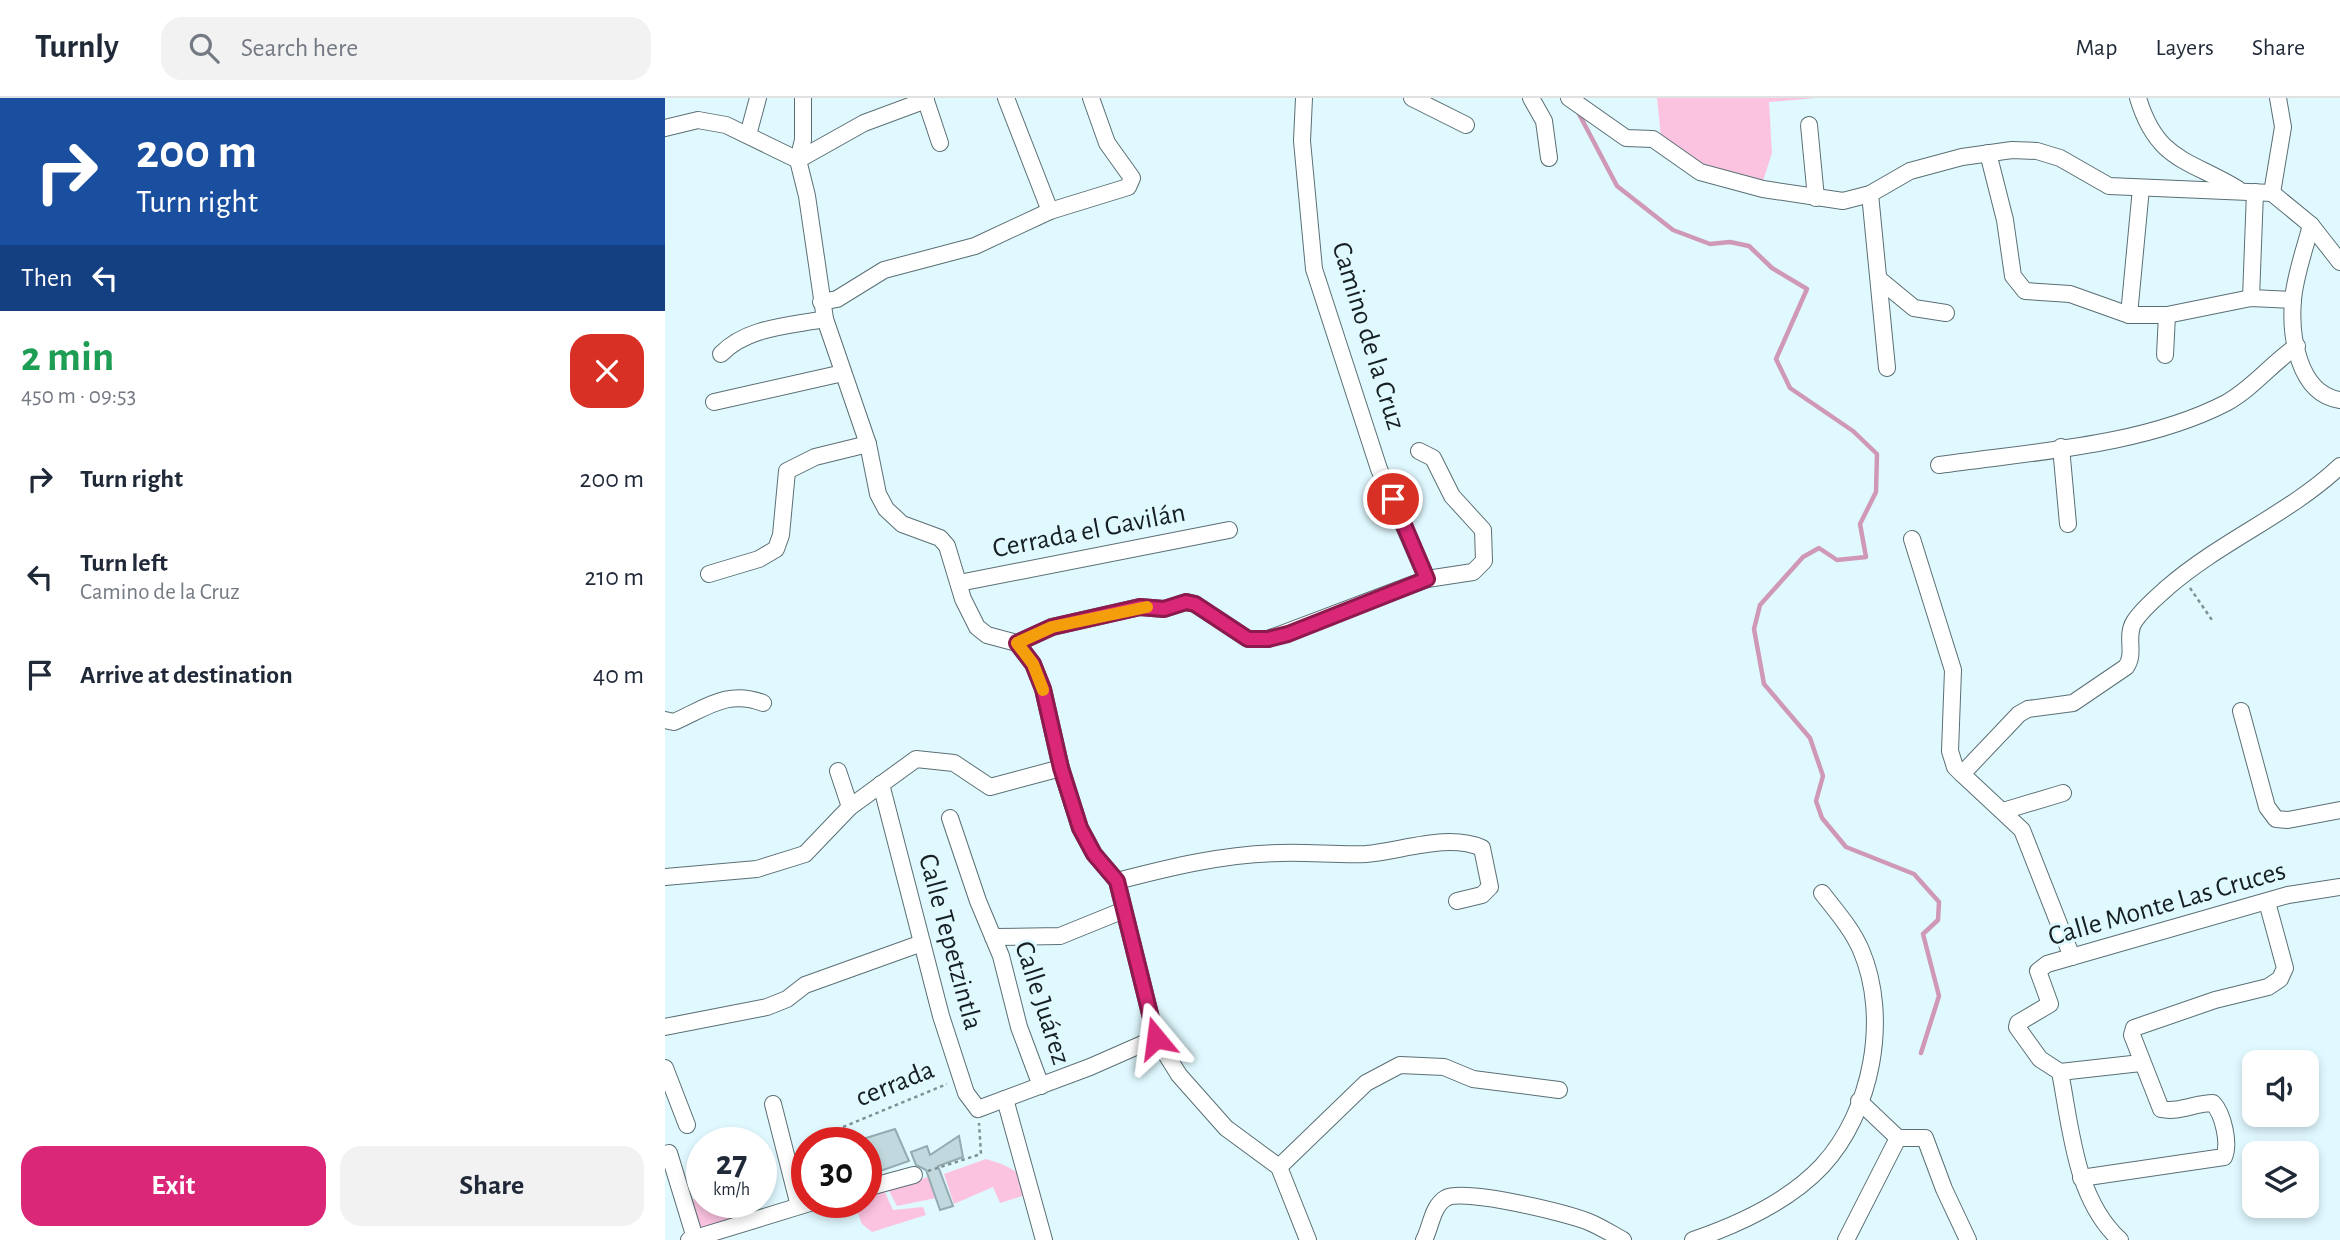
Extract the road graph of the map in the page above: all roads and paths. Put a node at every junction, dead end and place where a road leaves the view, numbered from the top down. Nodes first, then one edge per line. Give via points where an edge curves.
1 (758, 98) edge
2 (803, 98) edge
3 (1006, 98) edge
4 (1091, 98) edge
5 (1304, 98) edge
6 (1412, 98) edge
7 (1531, 98) edge
8 (1569, 98) edge
9 (2138, 98) edge
10 (2278, 98) edge
11 (925, 99) edge
12 (1467, 125) dead end
13 (1809, 125) dead end
14 (665, 128) edge
15 (748, 135) junction
16 (940, 143) dead end
17 (1988, 153) junction
18 (1549, 158) dead end
19 (798, 160) junction
20 (2141, 188) junction
21 (2248, 192) junction
22 (2272, 193) junction
23 (1870, 194) junction
24 (1816, 198) junction
25 (1050, 211) junction
26 (2311, 225) junction
27 (2340, 262) edge
28 (1880, 280) junction
29 (2251, 298) junction
30 (2293, 300) junction
31 (821, 302) junction
32 (1946, 313) dead end
33 (2129, 315) junction
34 (2167, 315) junction
35 (825, 319) junction
36 (2297, 346) junction
37 (721, 354) dead end
38 (2165, 355) dead end
39 (1887, 368) dead end
40 (843, 373) junction
41 (2340, 400) edge
42 (714, 402) dead end
43 (868, 444) junction
44 (2061, 447) junction
45 (1419, 451) dead end
46 (1939, 465) dead end
47 (2340, 466) edge
48 (2069, 524) dead end
49 (1229, 530) dead end
50 (1912, 539) dead end
51 (709, 574) dead end
52 (2182, 575) junction
53 (1427, 579) junction
54 (959, 583) junction
55 (2212, 620) dead end
56 (1017, 643) junction
57 (763, 703) dead end
58 (2241, 711) dead end
59 (665, 720) edge
60 (1061, 768) junction
61 (838, 771) dead end
62 (1962, 774) junction
63 (881, 783) junction
64 (2063, 793) dead end
65 (850, 807) junction
66 (2340, 810) edge
67 (2003, 811) junction
68 (950, 818) dead end
69 (665, 877) edge
70 (1117, 881) junction
71 (2340, 887) edge
72 (1822, 893) dead end
73 (1457, 901) dead end
74 (2267, 902) junction
75 (1124, 910) junction
76 (993, 937) junction
77 (922, 943) junction
78 (2072, 957) junction
79 (665, 1027) edge
80 (1156, 1038) junction
81 (2141, 1063) junction
82 (665, 1068) edge
83 (2060, 1072) junction
84 (961, 1078) junction
85 (1041, 1086) junction
86 (1559, 1090) dead end
87 (1006, 1099) junction
88 (1859, 1101) junction
89 (773, 1104) dead end
90 (978, 1109) junction
91 (687, 1125) dead end
92 (843, 1126) dead end
93 (1898, 1138) junction
94 (669, 1153) dead end
95 (791, 1159) edge
96 (1279, 1167) junction
97 (914, 1175) joint
98 (2081, 1178) junction
99 (882, 1184) edge
100 (791, 1209) edge
101 (692, 1239) edge
102 (1044, 1240) edge
103 (1308, 1240) edge
104 (1424, 1240) edge
105 (1623, 1240) edge
106 (1693, 1240) edge
107 (1846, 1240) edge
108 (1968, 1240) edge
109 (2120, 1240) edge

1 - 15 street
2 - 19 street
3 - 25 street
4 - 25 street via 1107,143 1132,183
5 - 53 street, Camino de la Cruz via 1301,141 1314,269 1379,469
6 - 12 street
7 - 18 street via 1544,121
8 - 24 street via 1626,138 1653,139 1700,172
9 - 21 street via 2150,131 2163,148
10 - 22 street via 2283,127
11 - 16 street
11 - 19 street via 864,123
13 - 24 street
14 - 15 street via 707,121
15 - 19 street
17 - 20 street via 2037,151 2109,186
17 - 23 street via 1910,171
17 - 33 street via 2013,276 2025,291 2070,294
19 - 31 street
20 - 21 street
20 - 33 street
21 - 22 street
21 - 29 street
22 - 26 street
23 - 24 street via 1843,201
23 - 28 street
25 - 31 street via 975,246 884,270 837,299
26 - 27 street
26 - 30 street
28 - 32 street via 1914,308
28 - 39 street
29 - 30 street
29 - 34 street
30 - 36 street
31 - 35 street
33 - 34 street
34 - 38 street
35 - 37 street via 748,334
35 - 40 street
36 - 41 street via 2300,369 2316,388
36 - 44 street via 2227,402 2181,422
40 - 42 street
40 - 43 street
43 - 51 street via 793,466 785,478 776,549
43 - 54 street via 886,509 902,524 947,545
44 - 46 street
44 - 48 street
45 - 53 street via 1433,458 1452,496 1483,530 1480,568
47 - 52 street
49 - 54 street, Cerrada el Gavilán
50 - 62 street via 1953,670 1950,751
52 - 55 path
52 - 62 street via 2135,620 2126,667 2073,703 2019,714
53 - 56 street via 1268,639 1248,639 1186,602 1164,609 1140,607 1052,627
54 - 56 street via 977,628
56 - 60 street via 1033,664 1043,689
57 - 59 street via 742,696 727,698 674,722
58 - 66 street via 2267,807 2276,818
60 - 63 street via 990,786 954,763 916,759
60 - 70 street via 1080,828
61 - 65 street
62 - 67 street
63 - 65 street
63 - 77 street, Calle Tepetzintla
64 - 67 street
65 - 69 street via 816,845 788,861 757,869
67 - 78 street via 2032,848
68 - 76 street, Calle Juárez
70 - 73 street via 1219,858 1366,854 1427,844 1473,844 1486,856 1490,887 1482,895
70 - 75 street
71 - 74 street, Calle Monte Las Cruces
72 - 88 street via 1853,933 1871,989 1875,1042
74 - 78 street, Calle Monte Las Cruces
74 - 81 street via 2283,975 2268,987 2134,1028
75 - 76 street, Calle Juárez via 1060,936
75 - 80 street
76 - 85 street, Calle Juárez
77 - 79 street via 805,985 767,1007
77 - 84 street, Calle Tepetzintla
78 - 83 street, Calle Monte Las Cruces via 2038,971 2050,1004 2017,1027 2040,1059
80 - 85 street
80 - 96 street via 1179,1075 1219,1121
81 - 83 street
81 - 98 street via 2161,1109 2202,1103 2218,1108 2228,1148 2224,1157
82 - 91 street
83 - 98 street
84 - 90 street, Calle Tepetzintla
84 - 92 path, cerrada
85 - 87 street
86 - 96 street via 1473,1079 1444,1067 1400,1065 1366,1083
87 - 90 street
87 - 102 street
88 - 93 street
88 - 106 street via 1835,1149 1800,1184 1737,1222
89 - 95 street
90 - 97 path via 981,1154
93 - 107 street
93 - 108 street via 1925,1138
94 - 101 street
96 - 103 street
97 - 99 street
98 - 109 street via 2098,1214
100 - 101 street
104 - 105 street via 1437,1205 1448,1197 1465,1196 1557,1212

